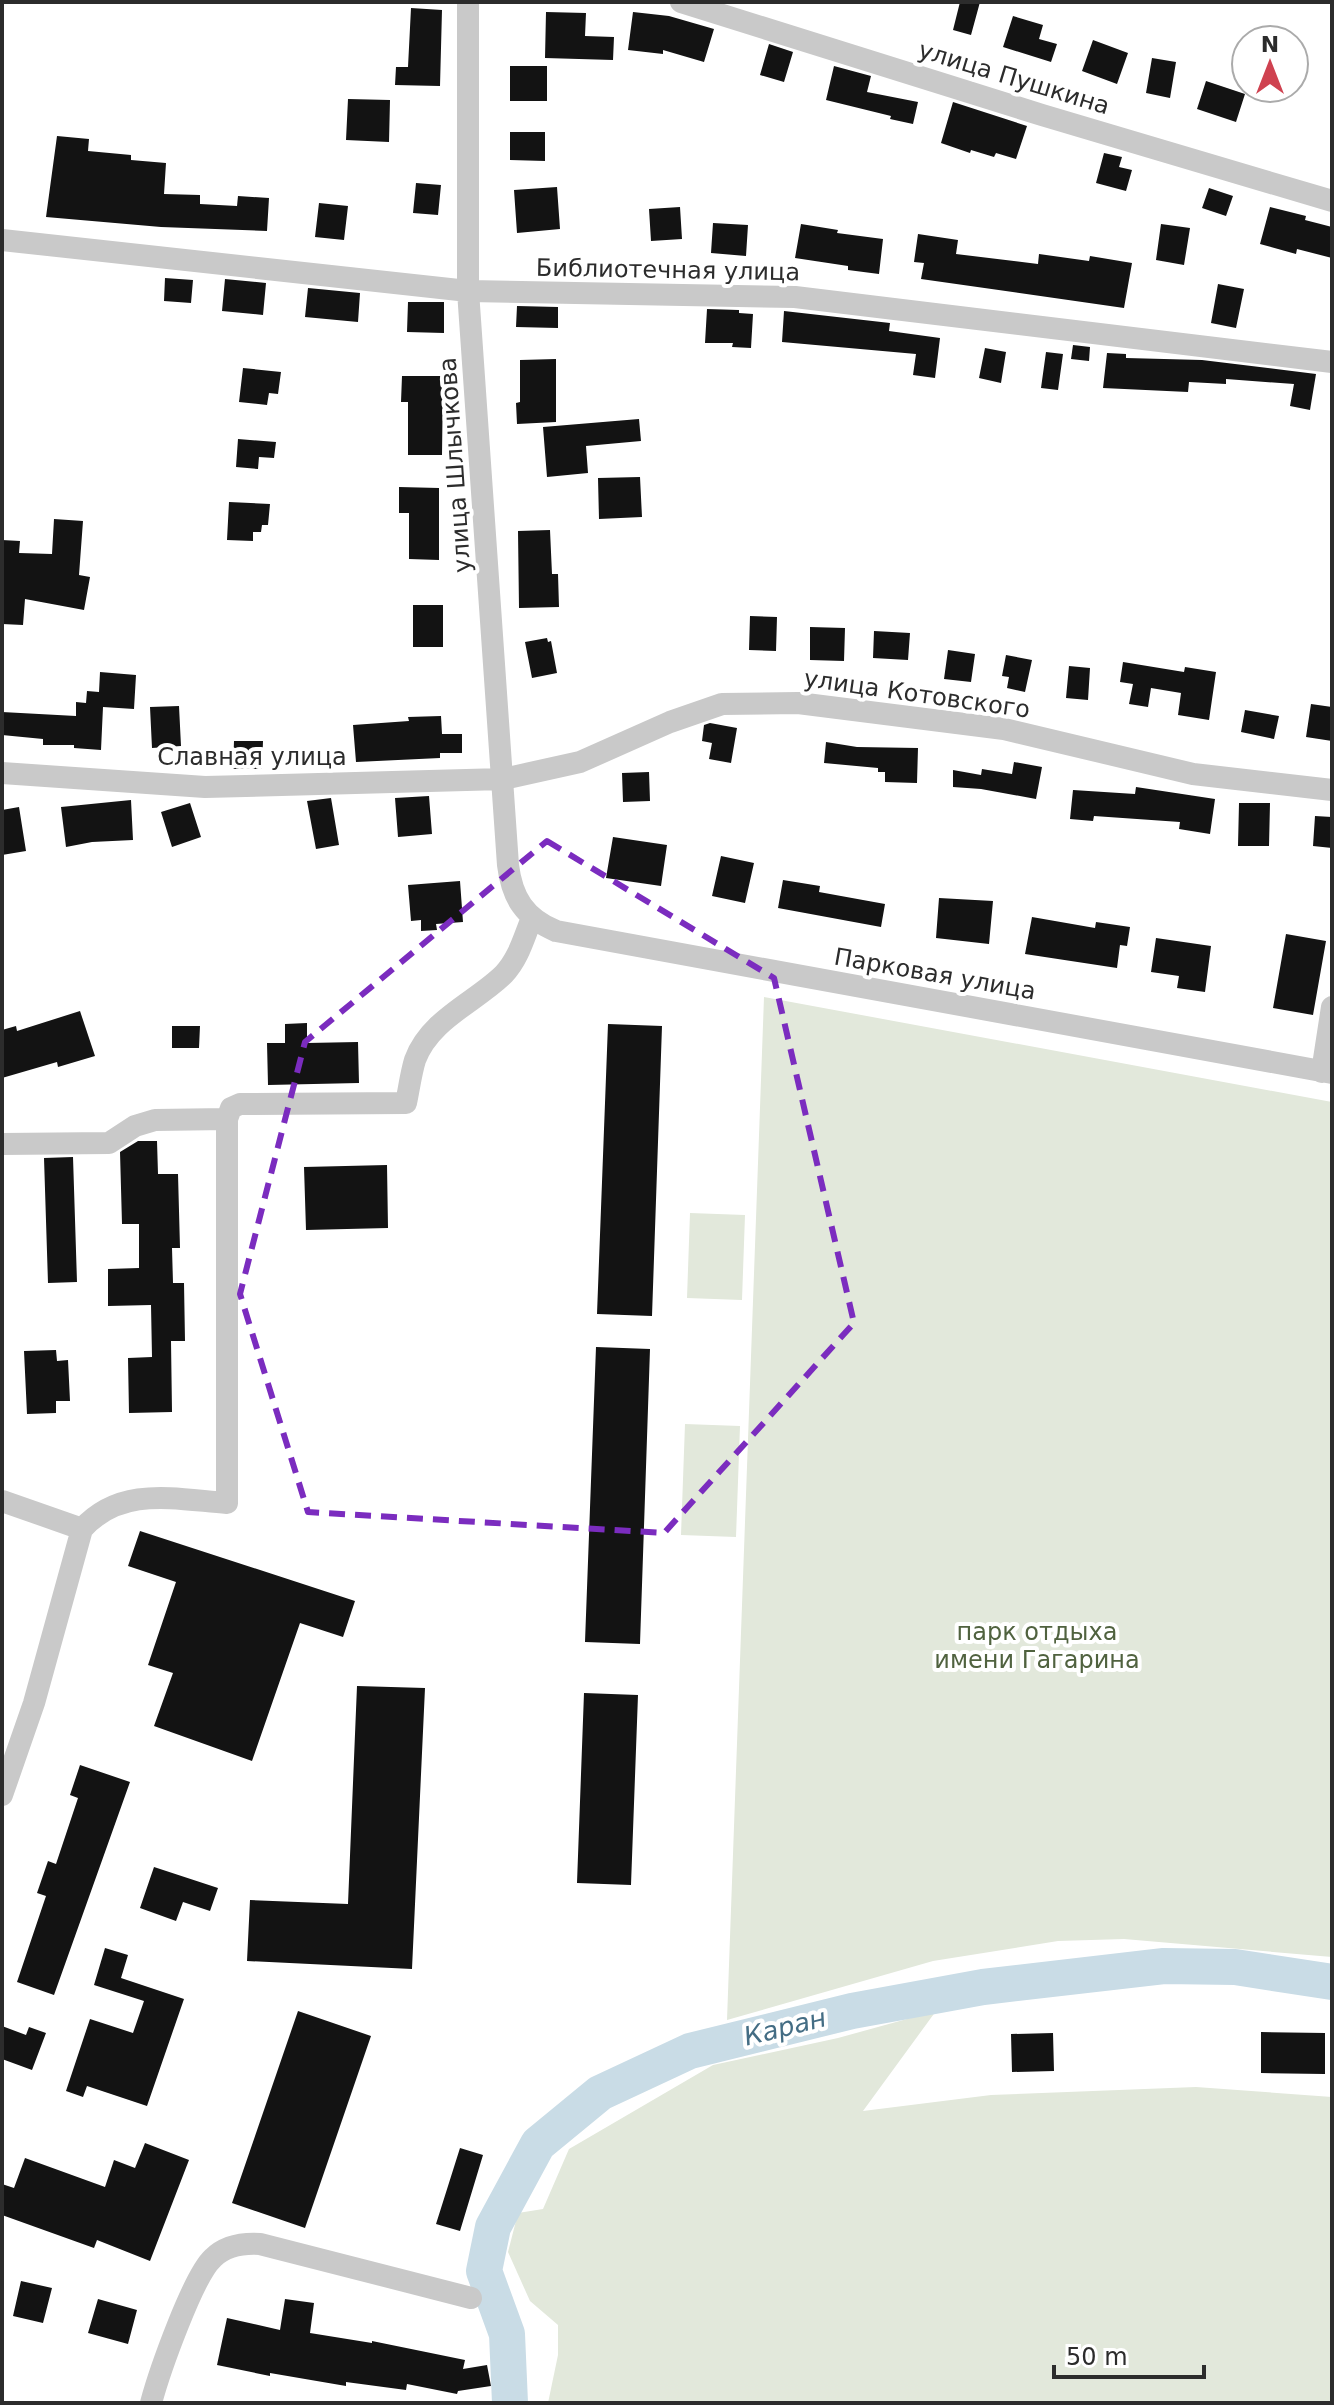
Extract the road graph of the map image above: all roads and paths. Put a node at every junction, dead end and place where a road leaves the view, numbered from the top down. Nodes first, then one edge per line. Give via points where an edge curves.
1 (468, 2) edge
2 (681, 2) edge
3 (1332, 201) edge
4 (2, 240) edge
5 (468, 291) junction
6 (1332, 362) edge
7 (2, 773) edge
8 (503, 779) junction
9 (1332, 790) edge
10 (532, 918) junction
11 (1332, 1007) edge
12 (1327, 1072) edge
13 (227, 1119) junction
14 (2, 1144) edge
15 (2, 1501) edge
16 (82, 1529) junction
17 (2, 1795) edge
18 (471, 2298) dead end
19 (151, 2403) edge

1 - 5 street, улица Шлычкова
2 - 3 street, улица Пушкина
4 - 5 street, Библиотечная улица
5 - 6 street, Библиотечная улица via 795,297
5 - 8 street, улица Шлычкова
7 - 8 street, Славная улица via 205,787
8 - 9 street, улица Котовского via 580,762 722,704 798,703 1004,729 1193,774
8 - 10 street, улица Шлычкова via 511,884
10 - 12 street, Парковая улица via 556,931
10 - 13 street via 505,973 453,1012 429,1039 416,1059 406,1103 240,1104 231,1108
11 - 12 street
13 - 14 street via 155,1120 109,1143
13 - 16 street via 227,1503 128,1499 97,1513
15 - 16 street
16 - 17 street via 34,1703
18 - 19 street via 260,2244 228,2248 206,2264

